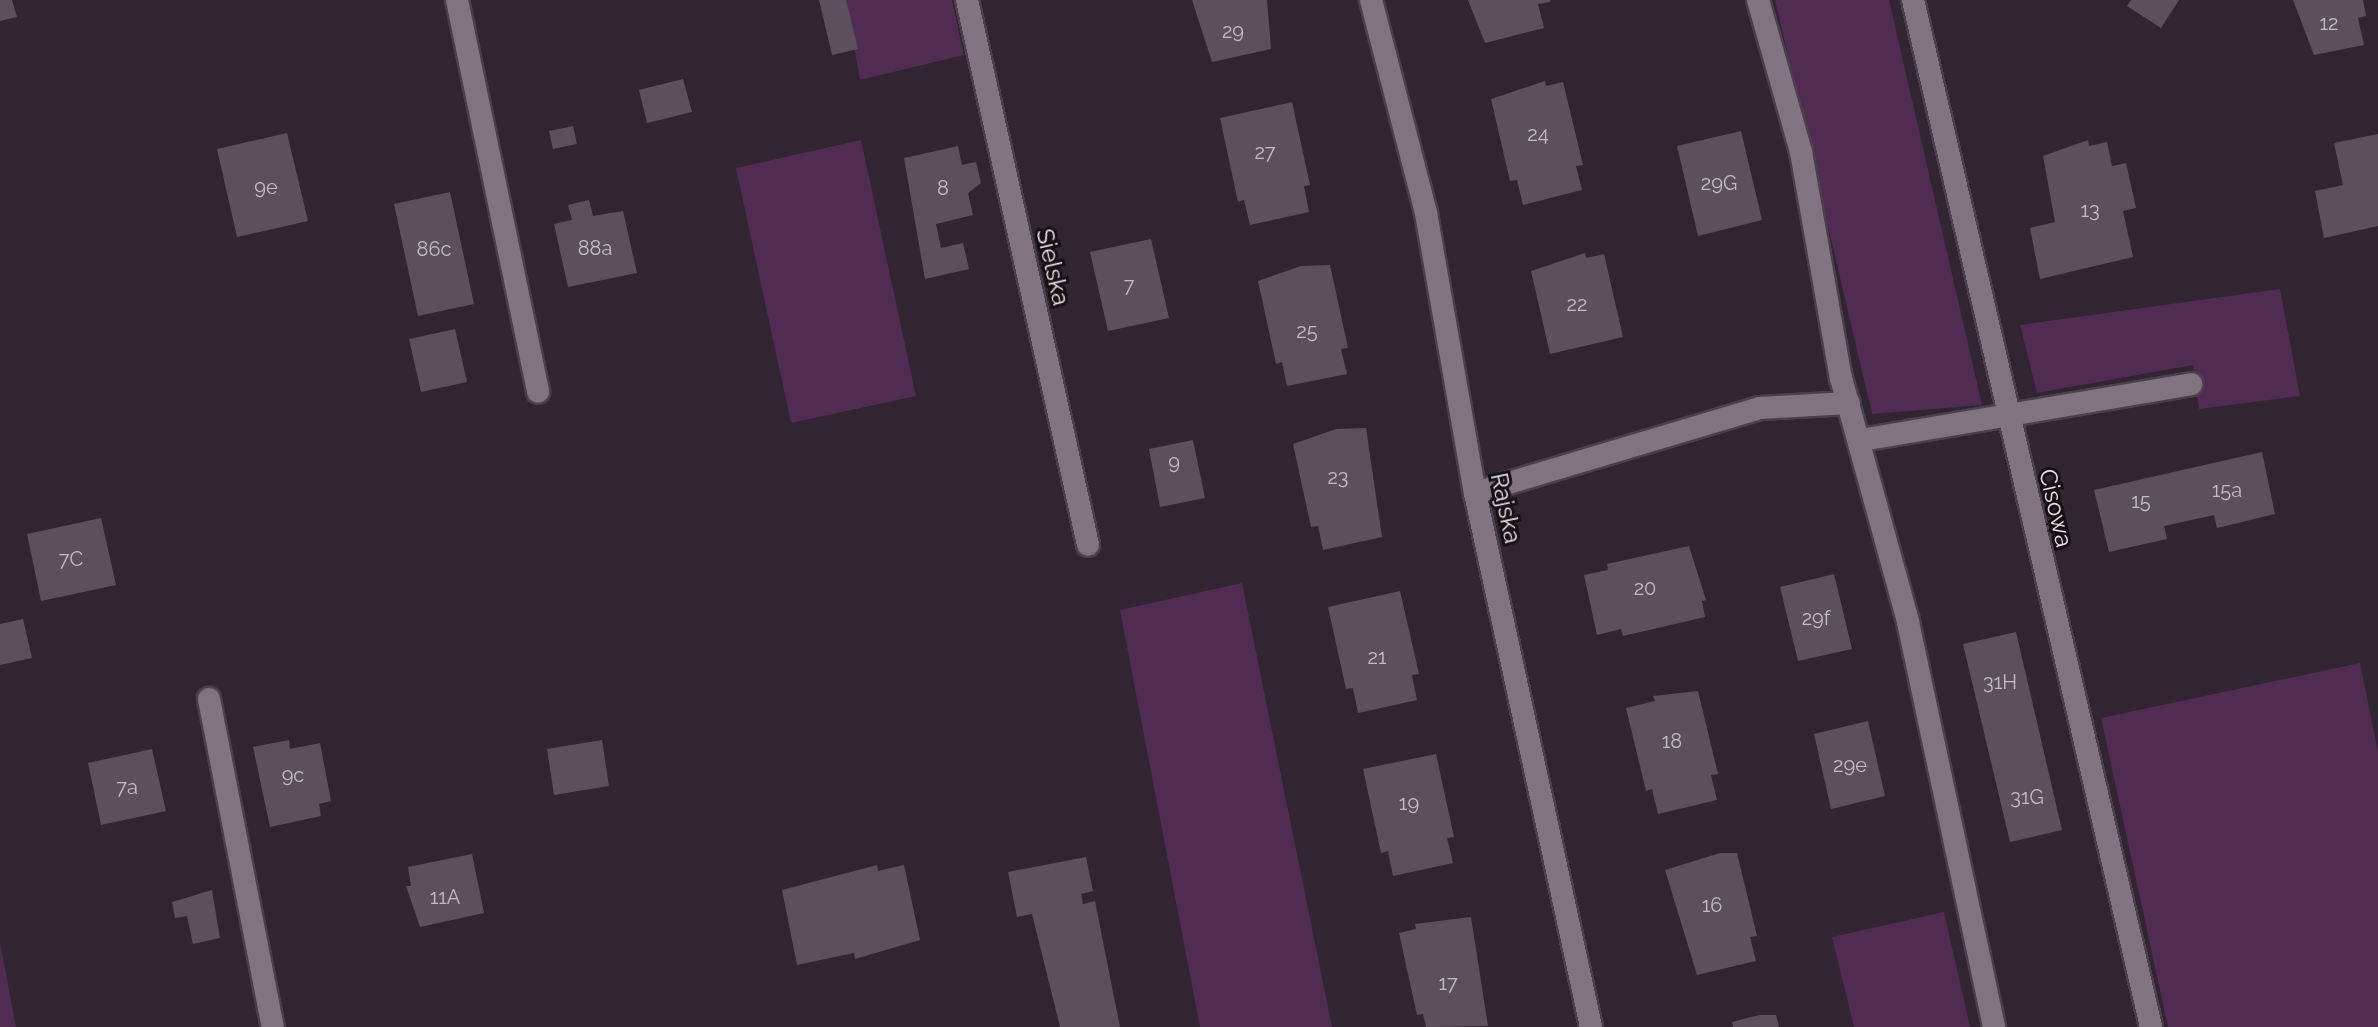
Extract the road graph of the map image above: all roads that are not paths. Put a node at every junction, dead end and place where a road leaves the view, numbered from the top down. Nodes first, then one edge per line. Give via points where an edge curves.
1 (457, 0) edge
2 (967, 0) edge
3 (1371, 0) edge
4 (1758, 0) edge
5 (1913, 0) edge
6 (2191, 384) dead end
7 (538, 392) dead end
8 (1849, 403) junction
9 (2007, 413) junction
10 (1861, 440) junction
11 (1475, 493) junction
12 (1088, 545) dead end
13 (209, 699) dead end
14 (273, 1027) edge
15 (1591, 1027) edge
16 (1994, 1027) edge
17 (2151, 1027) edge

1 - 7 street
2 - 12 street, Sielska
3 - 11 street, Rajska via 1426,213
4 - 8 street via 1801,152 1822,289
5 - 9 street, Cisowa
6 - 9 street
8 - 10 street
8 - 11 street via 1760,408
9 - 10 street
9 - 17 street, Cisowa
10 - 16 street via 1908,622
11 - 15 street, Rajska
13 - 14 street

